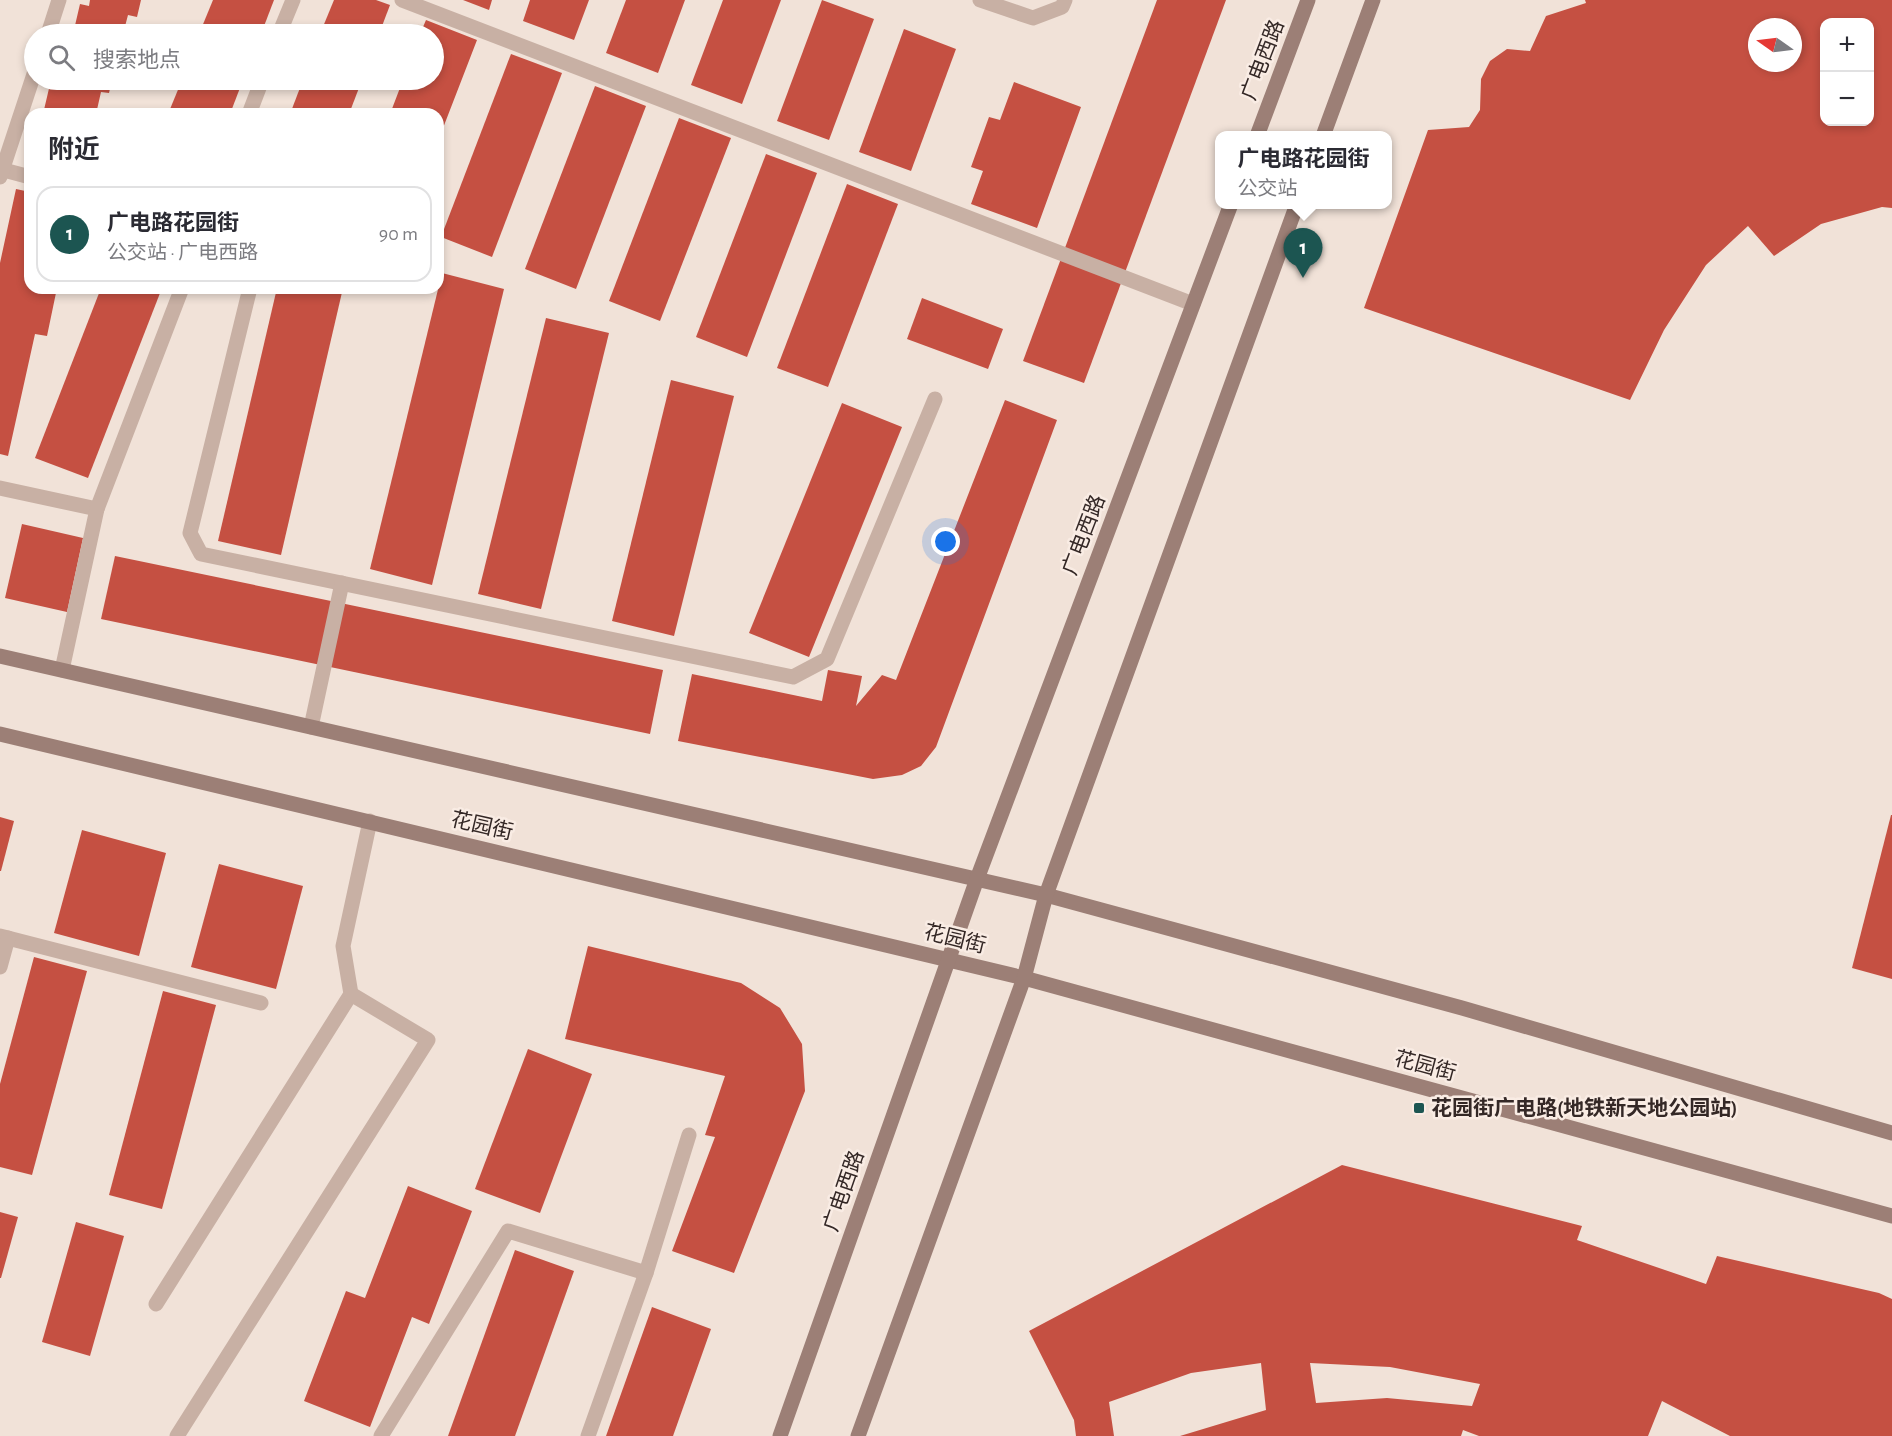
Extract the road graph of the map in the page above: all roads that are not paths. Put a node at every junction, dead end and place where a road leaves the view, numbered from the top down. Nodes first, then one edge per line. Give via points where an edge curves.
1 (59, 0) edge
2 (293, 0) edge
3 (402, 0) edge
4 (980, 0) edge
5 (1065, 0) edge
6 (1308, 0) edge
7 (1373, 0) edge
8 (51, 24) edge
9 (283, 24) edge
10 (29, 90) edge
11 (258, 90) edge
12 (251, 108) edge
13 (1259, 131) edge
14 (1324, 131) edge
15 (1, 172) edge
16 (24, 176) edge
17 (1229, 209) edge
18 (1295, 209) edge
19 (180, 294) edge
20 (249, 294) edge
21 (1193, 304) junction
22 (935, 399) dead end
23 (0, 488) edge
24 (97, 509) junction
25 (342, 583) junction
26 (0, 656) edge
27 (62, 670) junction
28 (311, 727) junction
29 (0, 734) edge
30 (369, 821) junction
31 (976, 879) junction
32 (1046, 895) junction
33 (4, 937) edge
34 (948, 959) junction
35 (0, 967) edge
36 (1023, 978) junction
37 (351, 994) junction
38 (261, 1003) dead end
39 (1892, 1133) edge
40 (689, 1135) dead end
41 (1892, 1216) edge
42 (646, 1273) junction
43 (156, 1304) dead end
44 (177, 1436) edge
45 (381, 1436) edge
46 (588, 1436) edge
47 (780, 1436) edge
48 (858, 1436) edge

1 - 8 lane
2 - 9 lane
3 - 21 lane
4 - 5 lane via 1033,18 1062,7
6 - 13 main road, 广电西路
7 - 14 main road
10 - 15 lane
11 - 12 lane
15 - 16 lane
17 - 21 main road, 广电西路
18 - 32 main road
19 - 24 lane
20 - 25 lane via 190,533 201,554
21 - 31 main road, 广电西路
22 - 25 lane via 827,659 793,677
23 - 24 lane
24 - 27 lane
25 - 28 lane
26 - 27 main road
27 - 28 main road
28 - 31 main road
29 - 30 main road, 花园街
30 - 34 main road, 花园街
30 - 37 lane via 343,946
31 - 32 main road
31 - 34 main road, 广电西路
32 - 36 main road
32 - 39 main road via 1462,1008
33 - 35 lane
33 - 38 lane
34 - 36 main road, 花园街
34 - 47 main road, 广电西路
36 - 41 main road, 花园街
36 - 48 main road
37 - 43 lane
37 - 44 lane via 428,1040
40 - 42 lane
42 - 45 lane via 508,1231
42 - 46 lane

